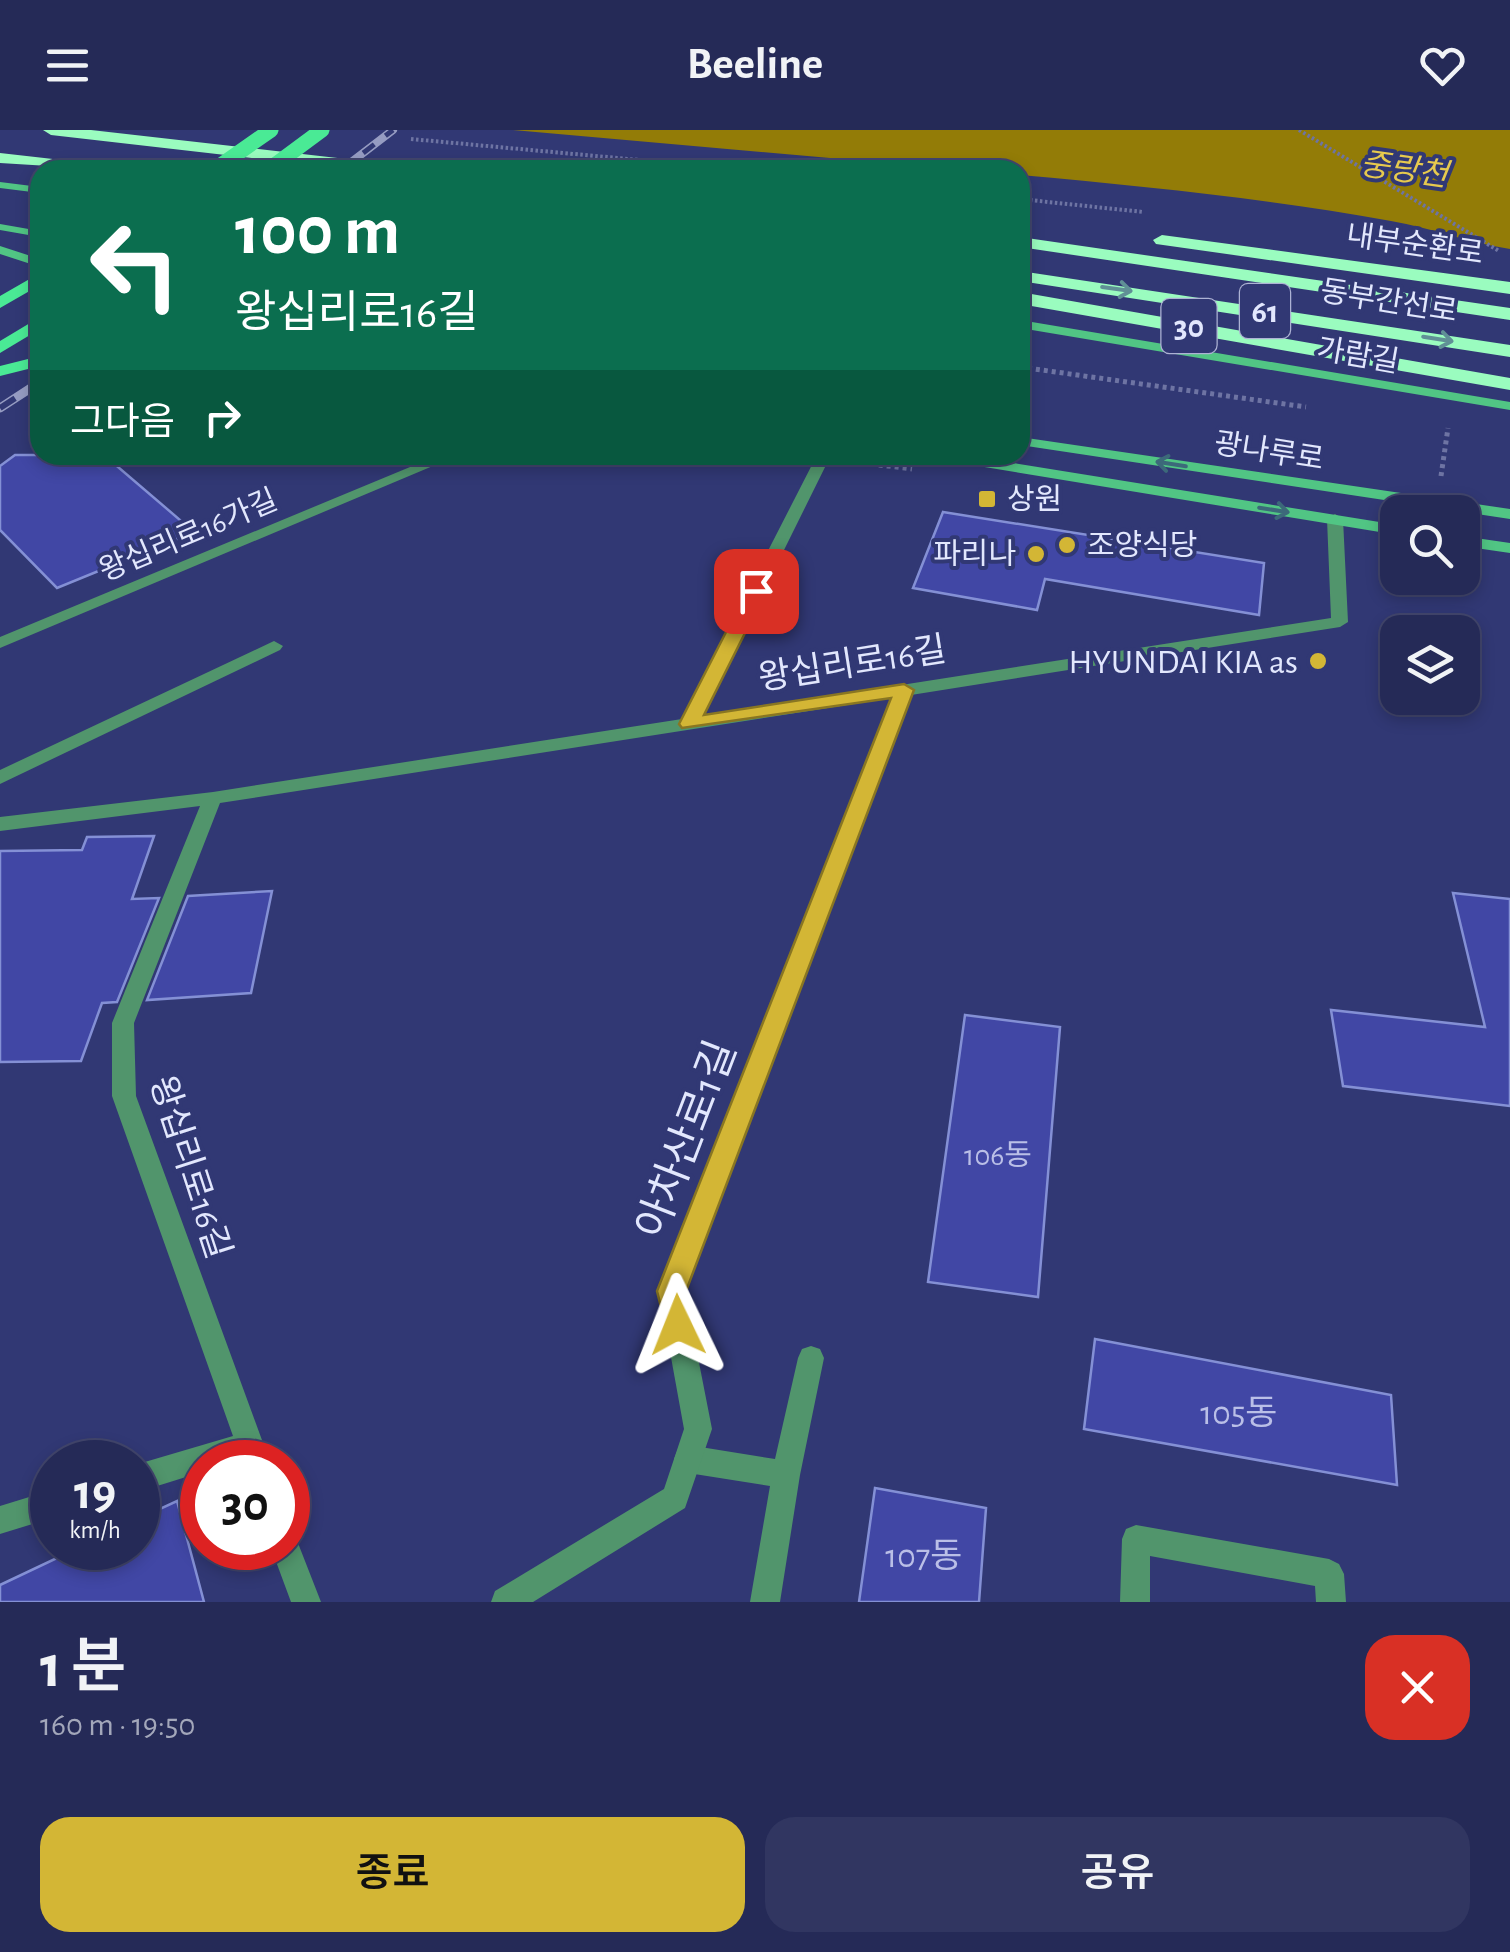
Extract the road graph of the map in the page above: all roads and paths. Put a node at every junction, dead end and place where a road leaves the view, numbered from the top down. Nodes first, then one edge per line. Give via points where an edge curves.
1 (51, 130) edge
2 (271, 130) edge
3 (322, 130) edge
4 (1298, 130) edge
5 (407, 139) dead end
6 (0, 158) edge
7 (228, 160) edge
8 (282, 160) edge
9 (312, 160) edge
10 (638, 160) edge
11 (30, 161) edge
12 (0, 185) edge
13 (30, 189) edge
14 (0, 226) edge
15 (1030, 226) edge
16 (30, 232) edge
17 (1096, 233) dead end
18 (1134, 237) dead end
19 (1030, 243) edge
20 (0, 250) edge
21 (1510, 258) edge
22 (30, 260) edge
23 (1030, 278) edge
24 (30, 284) edge
25 (1510, 288) edge
26 (1030, 300) edge
27 (0, 303) edge
28 (1510, 314) edge
29 (1030, 326) edge
30 (30, 328) edge
31 (0, 348) edge
32 (1510, 351) edge
33 (30, 364) edge
34 (1030, 368) edge
35 (0, 371) edge
36 (1510, 384) edge
37 (1510, 406) edge
38 (1312, 408) dead end
39 (1448, 428) dead end
40 (1464, 430) dead end
41 (1030, 442) edge
42 (428, 465) edge
43 (819, 465) edge
44 (998, 465) edge
45 (1510, 514) edge
46 (1335, 519) junction
47 (1380, 527) edge
48 (1480, 544) edge
49 (1510, 548) edge
50 (0, 643) edge
51 (274, 646) dead end
52 (904, 690) junction
53 (690, 724) junction
54 (0, 778) edge
55 (213, 798) junction
56 (0, 824) edge
57 (810, 1358) dead end
58 (248, 1440) edge
59 (688, 1459) junction
60 (786, 1474) junction
61 (30, 1511) edge
62 (0, 1520) edge
63 (294, 1570) edge
64 (306, 1602) edge
65 (506, 1602) edge
66 (765, 1602) edge
67 (1135, 1602) edge
68 (1331, 1602) edge

1 - 9 highway
2 - 7 main road, bridge
3 - 8 main road, bridge
4 - 21 path
5 - 10 path
6 - 11 highway
12 - 13 main road
14 - 16 main road
15 - 17 highway
18 - 25 highway, 내부순환로 / 30
19 - 28 highway, 동부간선로 / 61
20 - 22 main road
23 -> 32 highway, 동부간선로 / 61
24 - 27 main road
26 - 36 highway, 30
29 - 37 main road, 가람길
30 - 31 main road
33 - 35 main road
34 - 38 path
39 - 40 path
45 -> 41 main road, 광나루로
42 - 50 street, 왕십리로16가길
43 - 53 street
44 -> 46 main road, 광나루로
46 - 47 main road, 광나루로
46 - 52 street, 왕십리로16길 via 1340,622
48 - 49 main road
51 - 54 street
52 - 53 street, 왕십리로16길
52 - 59 street, 아차산로1길 via 672,1291 698,1428
53 - 55 street, 왕십리로16길
55 - 56 street, 왕십리로16길
55 - 58 street, 왕십리로16길 via 123,1023 124,1096
57 - 60 street
59 - 60 street
59 - 65 street, 아차산로1길 via 675,1498
60 - 66 street
61 - 62 street
63 - 64 street
67 - 68 street via 1136,1538 1329,1574

